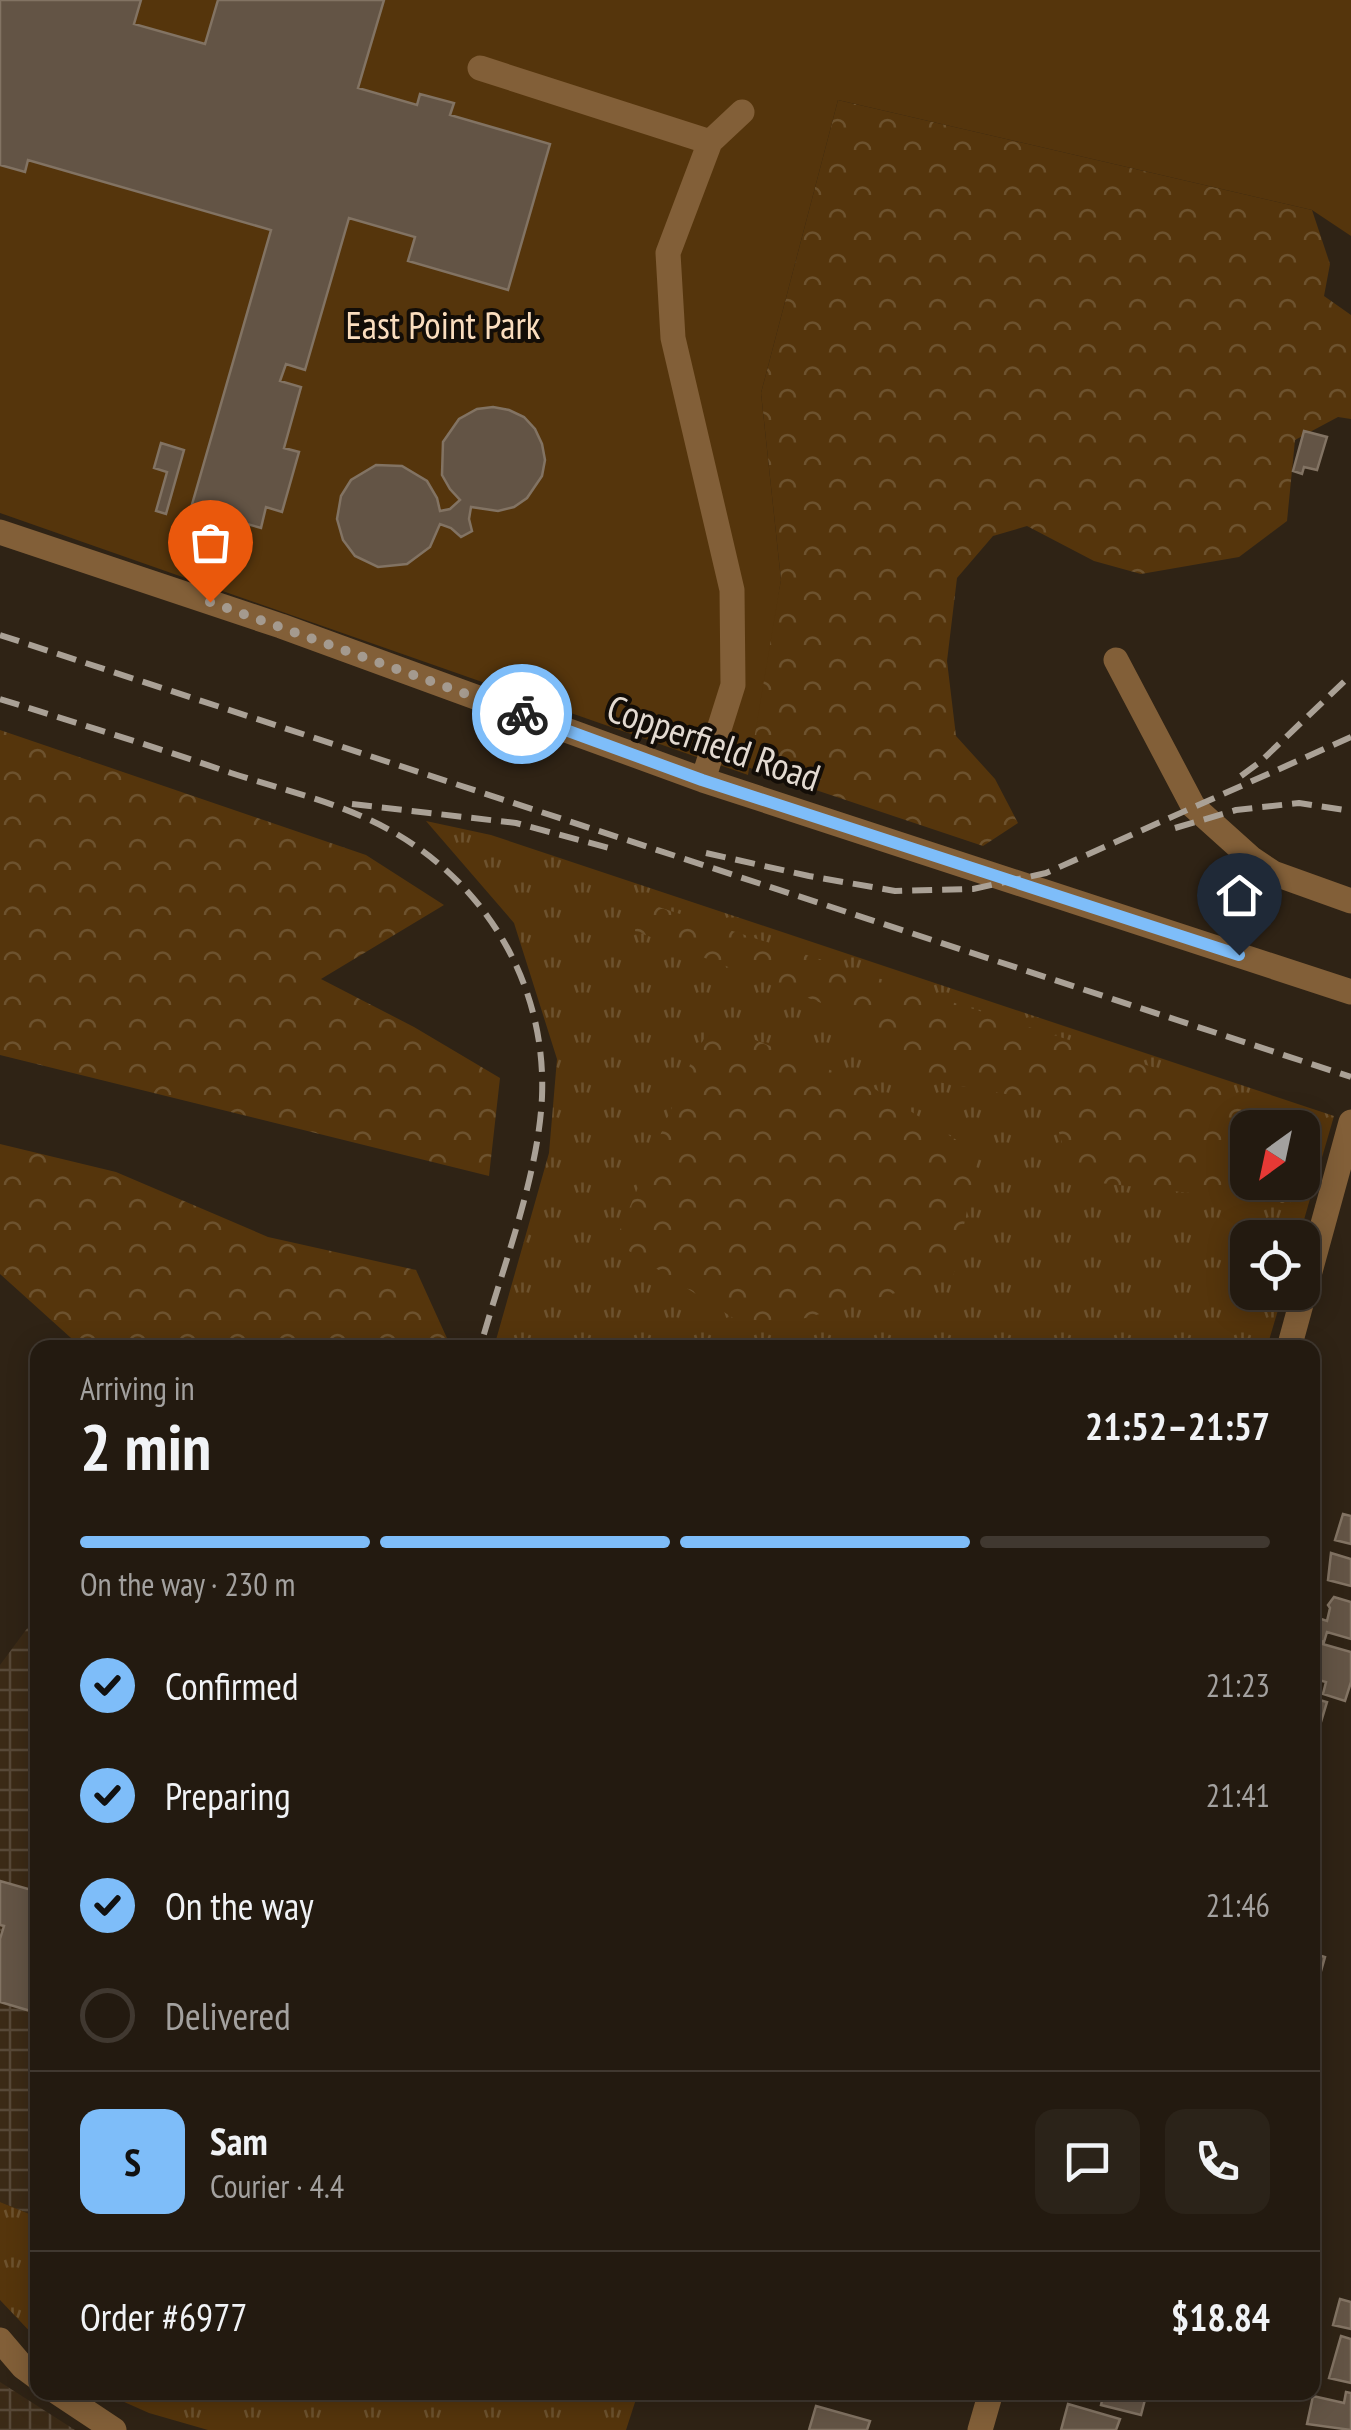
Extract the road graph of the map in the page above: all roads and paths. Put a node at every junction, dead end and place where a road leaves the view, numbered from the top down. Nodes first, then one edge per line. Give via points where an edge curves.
1 (480, 68) dead end
2 (742, 112) dead end
3 (710, 142) junction
4 (0, 532) edge
5 (1116, 660) dead end
6 (702, 780) junction
7 (1351, 901) edge
8 (1351, 992) edge
9 (1351, 1122) edge
10 (1292, 1340) edge
11 (0, 2340) edge
12 (30, 2372) edge
13 (69, 2400) edge
14 (989, 2400) edge
15 (114, 2430) edge
16 (980, 2430) edge

1 - 3 street
2 - 3 street
3 - 6 street via 668,253 673,338 732,590 733,685
4 - 6 street, Copperfield Road
5 - 7 street via 1193,806 1273,873
6 - 8 street, Copperfield Road
9 - 10 street
11 - 12 street
13 - 15 street
14 - 16 street

